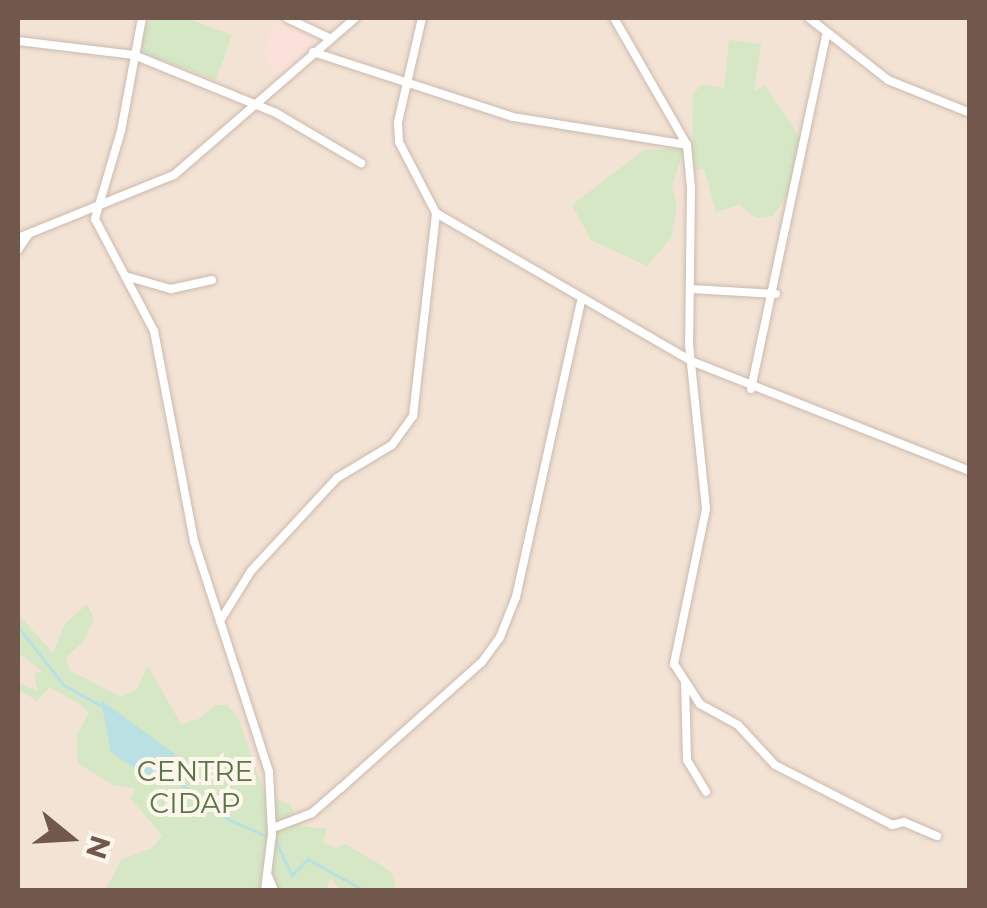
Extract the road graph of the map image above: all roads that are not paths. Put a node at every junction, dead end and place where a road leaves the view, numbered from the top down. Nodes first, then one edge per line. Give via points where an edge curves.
1 (142, 18) edge
2 (288, 18) edge
3 (356, 18) edge
4 (422, 18) edge
5 (614, 18) edge
6 (809, 18) edge
7 (826, 36) junction
8 (329, 38) junction
9 (18, 41) edge
10 (313, 52) junction
11 (134, 54) junction
12 (406, 88) junction
13 (257, 104) junction
14 (970, 113) edge
15 (687, 144) junction
16 (360, 163) dead end
17 (94, 209) junction
18 (436, 214) junction
19 (28, 235) junction
20 (18, 238) edge
21 (18, 250) edge
22 (125, 276) junction
23 (212, 280) dead end
24 (692, 289) junction
25 (776, 294) junction
26 (581, 302) junction
27 (691, 362) junction
28 (751, 389) junction
29 (970, 471) edge
30 (220, 621) junction
31 (685, 682) junction
32 (706, 792) dead end
33 (272, 835) junction
34 (937, 836) dead end
35 (268, 876) junction
36 (265, 890) edge
37 (274, 890) edge

1 - 11 street
2 - 8 street
3 - 8 street
4 - 12 street
5 - 15 street
6 - 7 street
7 - 14 street via 888,80
7 - 25 street
8 - 10 street
9 - 11 street
10 - 12 street
10 - 13 street
11 - 13 street
11 - 17 street via 121,131
12 - 15 street via 513,117
12 - 18 street via 399,142
13 - 16 street
13 - 17 street via 174,176
15 - 24 street
17 - 19 street
17 - 22 street via 101,241
18 - 26 street
18 - 30 street via 413,416 392,445 337,478 252,571
19 - 20 street
19 - 21 street
22 - 23 street via 170,289
22 - 30 street via 154,331 194,541
24 - 25 street
24 - 27 street
25 - 28 street
26 - 27 street
26 - 33 street via 516,597 500,637 482,662 327,800
27 - 28 street
27 - 31 street via 706,509 674,664
28 - 29 street
30 - 33 street via 270,772
31 - 32 street via 687,760
31 - 34 street via 700,704 738,725 775,765 892,826 904,822
33 - 35 street
35 - 36 street
35 - 37 street

